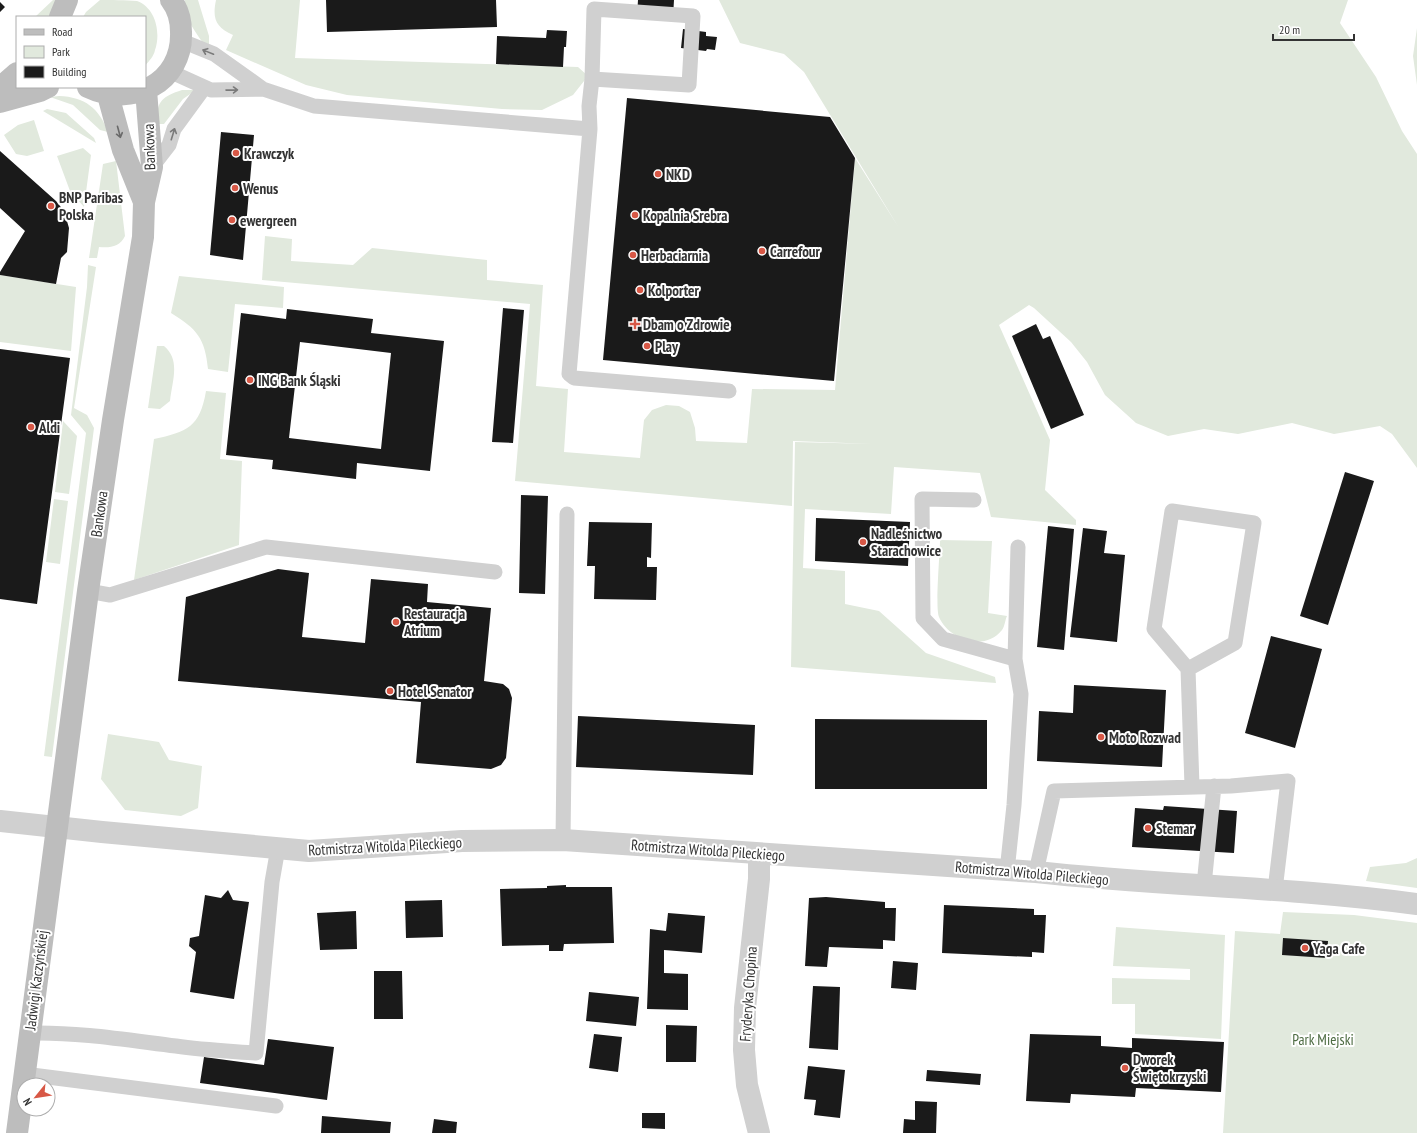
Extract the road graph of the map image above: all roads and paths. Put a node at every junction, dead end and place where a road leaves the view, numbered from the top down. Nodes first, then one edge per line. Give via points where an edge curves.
1 (68, 0) edge
2 (172, 0) edge
3 (60, 16) edge
4 (182, 41) junction
5 (169, 71) junction
6 (16, 74) edge
7 (592, 79) junction
8 (0, 88) edge
9 (46, 88) edge
10 (90, 88) edge
11 (204, 88) junction
12 (263, 89) junction
13 (146, 90) junction
14 (108, 95) junction
15 (0, 102) edge
16 (590, 129) junction
17 (152, 167) junction
18 (144, 202) junction
19 (729, 391) dead end
20 (974, 500) dead end
21 (567, 514) dead end
22 (1018, 547) dead end
23 (495, 572) dead end
24 (88, 591) junction
25 (1015, 659) junction
26 (1188, 669) junction
27 (1192, 786) junction
28 (1214, 786) junction
29 (0, 820) edge
30 (57, 827) junction
31 (563, 840) junction
32 (278, 848) junction
33 (759, 854) junction
34 (1007, 870) junction
35 (1036, 872) junction
36 (1204, 885) junction
37 (1275, 890) junction
38 (1417, 904) edge
39 (30, 1033) junction
40 (24, 1074) junction
41 (276, 1106) dead end
42 (16, 1133) edge
43 (759, 1133) edge

1 - 3 street
2 - 4 street via 181,23
4 - 5 street
12 -> 4 lane via 214,54
5 - 11 lane
5 - 13 street
6 - 8 street
7 - 7 lane via 594,9 693,16 688,85
7 - 16 lane
9 - 15 street
10 - 14 street
11 -> 12 lane
17 -> 11 lane via 169,146 174,129
12 - 16 lane via 314,106
13 - 14 street via 127,95
13 - 17 street, Bankowa
14 -> 18 street, Bankowa via 123,150
16 - 19 lane via 569,374 574,378
17 - 18 street, Bankowa
18 - 24 street, Bankowa via 143,237
20 - 25 lane via 922,499 923,618 943,639
21 - 31 lane
22 - 25 lane
23 - 24 lane via 266,547 110,595
24 - 30 street, Bankowa
25 - 34 lane via 1021,694
26 - 26 lane via 1235,643 1254,523 1172,511 1154,629
26 - 27 lane
27 - 28 lane
27 - 35 lane via 1054,791
28 - 36 lane
28 - 37 lane via 1288,781
29 - 30 street, Rotmistrza Witolda Pileckiego
30 - 32 street, Rotmistrza Witolda Pileckiego
30 - 39 street, Jadwigi Kaczyńskiej
31 - 32 street, Rotmistrza Witolda Pileckiego via 462,841 309,851
31 - 33 street, Rotmistrza Witolda Pileckiego
32 - 39 lane via 272,882 256,1053 120,1038 51,1032
33 - 34 street, Rotmistrza Witolda Pileckiego
33 - 43 street, Fryderyka Chopina via 759,878 744,1008 744,1050 747,1084
34 - 35 street, Rotmistrza Witolda Pileckiego
35 - 36 street, Rotmistrza Witolda Pileckiego via 1108,880
36 - 37 street, Rotmistrza Witolda Pileckiego
37 - 38 street, Rotmistrza Witolda Pileckiego
39 - 40 street, Jadwigi Kaczyńskiej
40 - 41 lane
40 - 42 street, Jadwigi Kaczyńskiej

